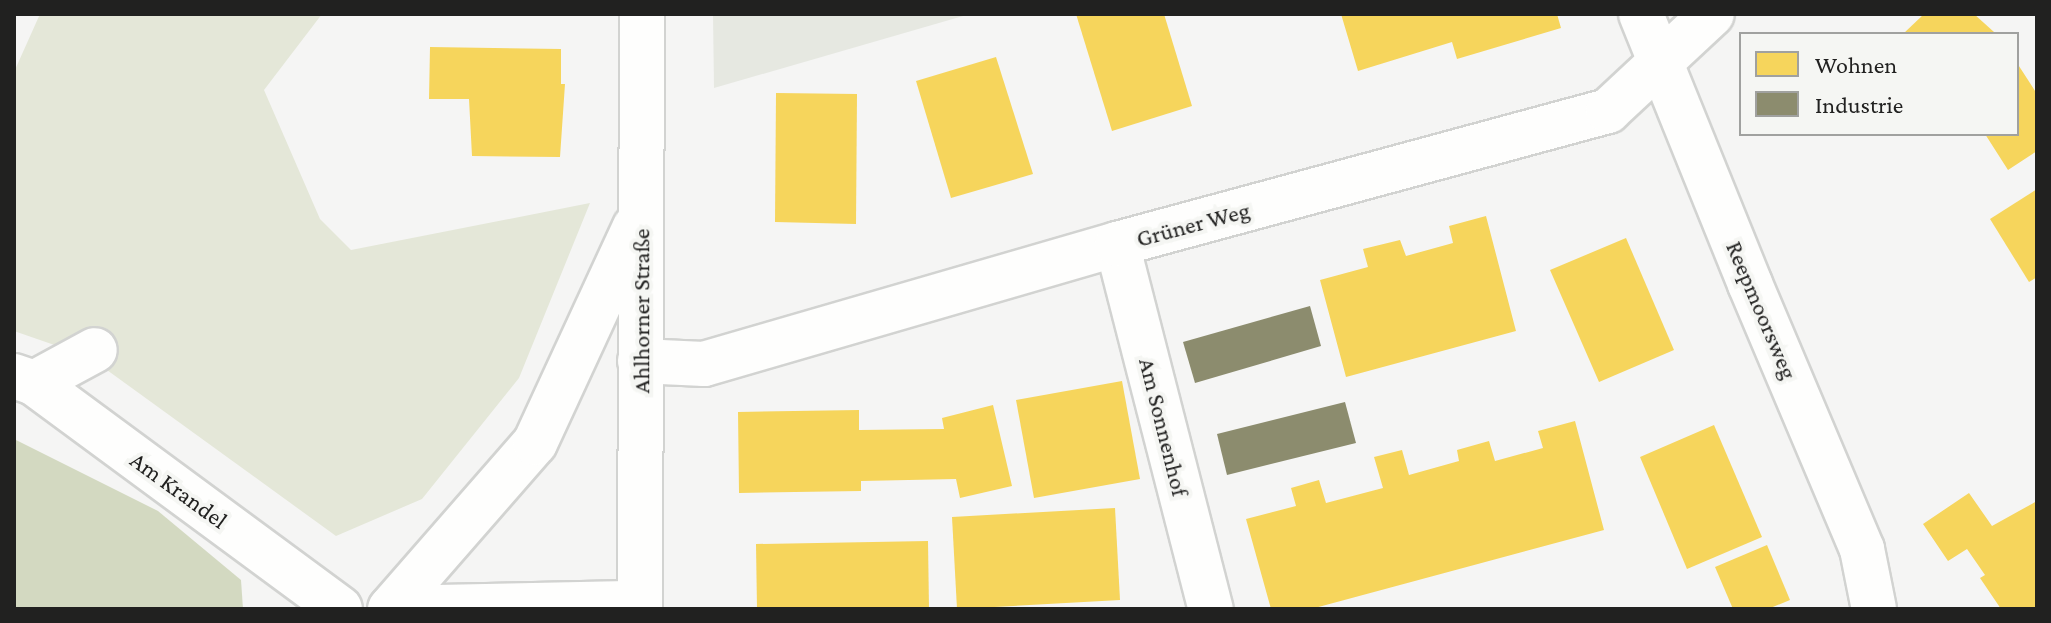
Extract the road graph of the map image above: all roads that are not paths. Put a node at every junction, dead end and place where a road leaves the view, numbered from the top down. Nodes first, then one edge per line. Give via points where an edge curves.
1 (642, 14) edge
2 (1641, 14) edge
3 (1712, 14) edge
4 (1661, 62) junction
5 (641, 214) junction
6 (1117, 244) junction
7 (95, 350) dead end
8 (640, 361) junction
9 (24, 380) edge
10 (640, 606) edge
11 (390, 608) edge
12 (340, 609) edge
13 (1211, 609) edge
14 (1874, 609) edge

1 - 5 street, Ahlhorner Straße
2 - 4 street, Reepmoorsweg
3 - 4 street, Grüner Weg
4 - 6 street, Grüner Weg via 1608,111
4 - 14 street, Reepmoorsweg via 1862,549
5 - 8 street, Ahlhorner Straße
5 - 11 street via 535,443
6 - 8 street, Grüner Weg via 704,364
6 - 13 street, Am Sonnenhof
7 - 9 street
8 - 10 street, Ahlhorner Straße
9 - 12 street, Am Krandel
10 - 11 street

